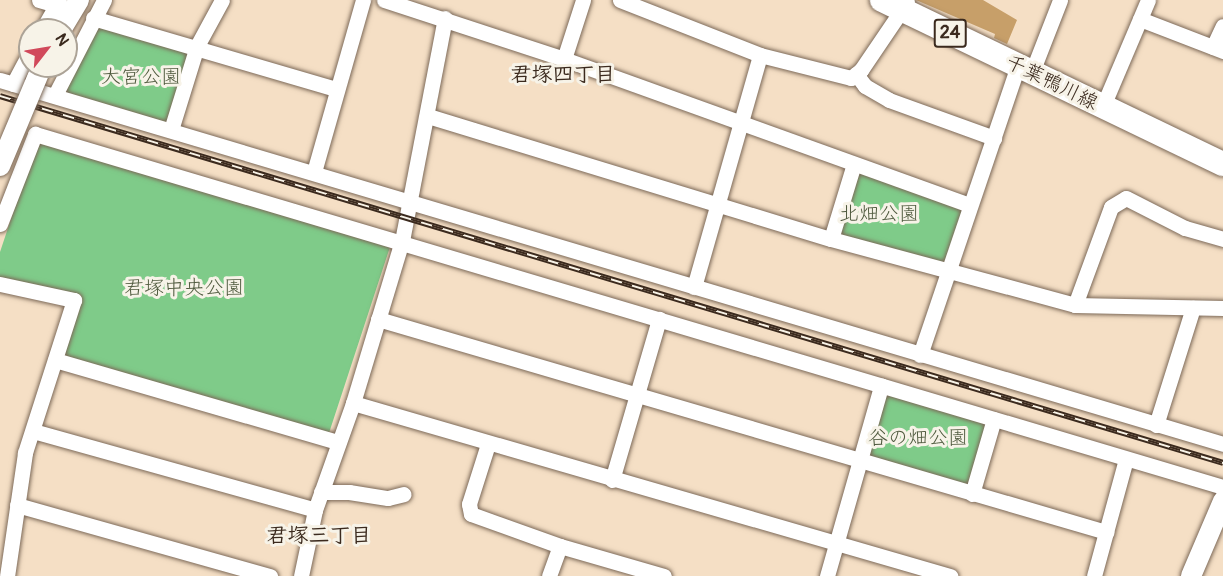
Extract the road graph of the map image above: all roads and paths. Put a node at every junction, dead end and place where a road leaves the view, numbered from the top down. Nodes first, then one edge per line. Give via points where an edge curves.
1 (39, 0) edge
2 (79, 0) edge
3 (105, 0) edge
4 (222, 0) edge
5 (363, 0) edge
6 (384, 0) edge
7 (583, 0) edge
8 (620, 0) edge
9 (1060, 0) edge
10 (1148, 0) edge
11 (58, 3) edge
12 (898, 3) edge
13 (49, 18) edge
14 (68, 18) edge
15 (93, 18) junction
16 (444, 18) junction
17 (1140, 19) junction
18 (1223, 26) edge
19 (197, 46) junction
20 (1218, 50) edge
21 (760, 55) junction
22 (564, 59) junction
23 (18, 67) edge
24 (1025, 69) junction
25 (856, 74) junction
26 (37, 78) edge
27 (6, 82) edge
28 (336, 89) junction
29 (55, 95) junction
30 (1103, 106) junction
31 (428, 116) junction
32 (741, 123) junction
33 (171, 130) junction
34 (994, 138) junction
35 (854, 164) junction
36 (1223, 164) edge
37 (0, 166) edge
38 (314, 172) junction
39 (411, 201) junction
40 (717, 203) junction
41 (970, 205) junction
42 (0, 224) edge
43 (831, 238) junction
44 (1223, 239) edge
45 (402, 241) junction
46 (948, 273) junction
47 (0, 284) edge
48 (694, 287) junction
49 (1075, 305) junction
50 (1193, 308) junction
51 (1223, 308) edge
52 (378, 319) junction
53 (658, 319) junction
54 (920, 355) junction
55 (55, 360) junction
56 (881, 386) junction
57 (636, 395) junction
58 (353, 403) junction
59 (994, 419) junction
60 (1156, 425) junction
61 (33, 431) junction
62 (338, 442) junction
63 (488, 444) junction
64 (1223, 444) edge
65 (1126, 459) junction
66 (861, 460) junction
67 (612, 480) junction
68 (1223, 488) edge
69 (321, 492) junction
70 (404, 494) dead end
71 (972, 494) junction
72 (1223, 501) edge
73 (17, 505) junction
74 (315, 510) junction
75 (1106, 532) junction
76 (835, 542) junction
77 (560, 546) junction
78 (7, 576) edge
79 (270, 576) edge
80 (301, 576) edge
81 (549, 576) edge
82 (664, 576) edge
83 (827, 576) edge
84 (950, 576) edge
85 (1094, 576) edge
86 (1191, 576) edge

1 - 11 street
2 - 14 street
3 - 15 street
4 - 19 street
5 - 28 street
6 - 16 street
7 - 22 street
8 - 21 street
9 - 24 street
10 - 17 street
11 - 13 street
12 - 24 main road, 千葉鴨川線 / 24
12 - 25 street
15 - 19 street
15 - 29 street
16 - 22 street
16 - 31 street
17 - 20 street
17 - 30 street
18 - 20 street
19 - 28 street
19 - 33 street
21 - 25 street via 840,76 851,78
21 - 32 street
22 - 32 street
23 - 27 street
24 - 30 main road, 千葉鴨川線 / 24
24 - 34 street
25 - 34 street via 865,86 889,100
26 - 37 street, bridge
27 - 29 street
28 - 38 street
29 - 33 street
30 - 36 main road, 千葉鴨川線 / 24
31 - 39 street
31 - 40 street
32 - 35 street
32 - 40 street
33 - 38 street
34 - 41 street
35 - 41 street
35 - 43 street
38 - 39 street
39 - 45 street
39 - 48 street
40 - 43 street
40 - 48 street
41 - 46 street
42 - 45 street via 34,134
43 - 46 street
44 - 49 street via 1185,228 1126,198 1111,207
45 - 52 street
45 - 53 street
46 - 49 street
46 - 54 street
47 - 55 street via 74,300
48 - 54 street
49 - 50 street
50 - 51 street
50 - 60 street
52 - 57 street
52 - 58 street
53 - 56 street
53 - 57 street
54 - 60 street
55 - 61 street
55 - 62 street
56 - 59 street
56 - 66 street
57 - 66 street
57 - 67 street
58 - 62 street
58 - 63 street
59 - 65 street
59 - 71 street
60 - 64 street
61 - 73 street
61 - 74 street
62 - 69 street
63 - 67 street
63 - 77 street via 469,504 471,514
65 - 68 street
65 - 75 street
66 - 71 street
66 - 76 street
67 - 76 street
69 - 70 street via 388,498
69 - 74 street
71 - 75 street
72 - 86 street
73 - 78 street
73 - 79 street
74 - 80 street
75 - 85 street
76 - 83 street
76 - 84 street
77 - 81 street
77 - 82 street

